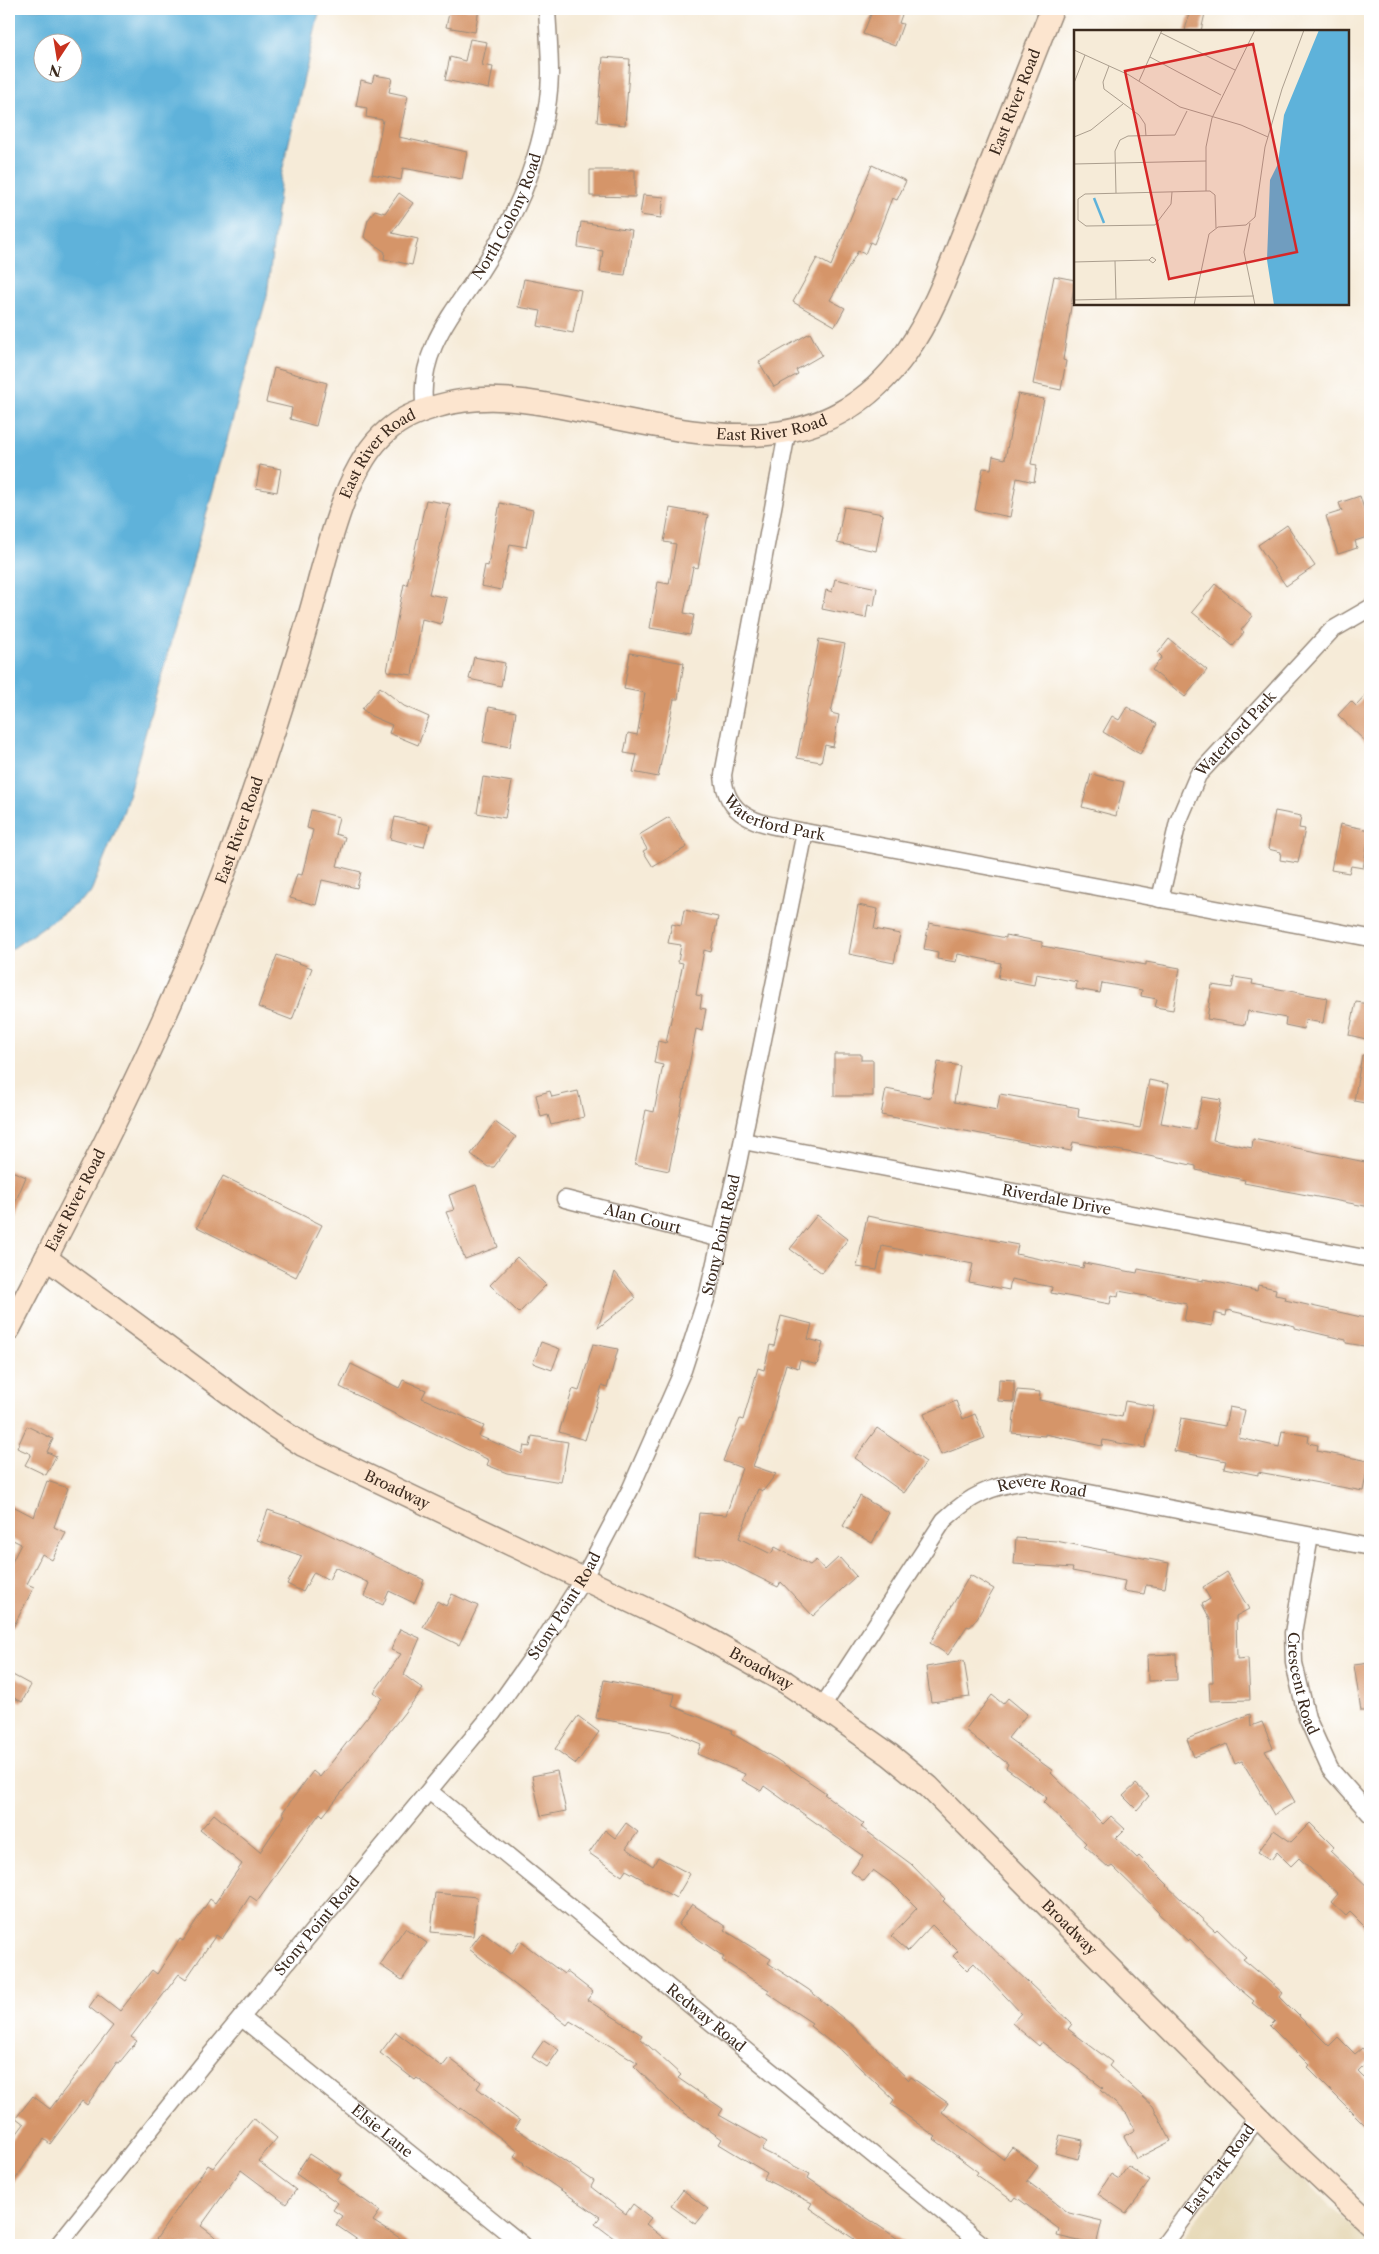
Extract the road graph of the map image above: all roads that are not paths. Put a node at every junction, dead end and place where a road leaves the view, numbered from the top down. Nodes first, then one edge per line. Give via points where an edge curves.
1 (548, 9) edge
2 (1052, 9) edge
3 (425, 410) junction
4 (787, 433) junction
5 (1370, 608) edge
6 (805, 832) junction
7 (1160, 899) junction
8 (1370, 938) edge
9 (743, 1141) junction
10 (565, 1199) dead end
11 (721, 1238) junction
12 (46, 1258) junction
13 (1370, 1259) edge
14 (9, 1330) edge
15 (1310, 1536) junction
16 (1370, 1548) edge
17 (583, 1579) junction
18 (822, 1707) junction
19 (429, 1791) junction
20 (1370, 1814) edge
21 (242, 2018) junction
22 (1258, 2117) junction
23 (1370, 2224) edge
24 (58, 2245) edge
25 (523, 2245) edge
26 (982, 2245) edge
27 (1164, 2245) edge

1 - 3 street, North Colony Road via 550,74 546,114 536,154 503,234 439,334 428,358 423,387
2 - 4 main road, East River Road via 951,264 914,340 886,376 852,404
3 - 4 main road, East River Road via 466,399 503,398 729,436
3 - 12 main road, East River Road via 403,419 386,431 361,462 348,488 284,703 238,838 165,1017 98,1159
4 - 6 street, Waterford Park via 723,775 728,796 742,814 751,820
5 - 7 street, Waterford Park via 1332,630 1198,775 1178,822
6 - 7 street, Waterford Park
6 - 9 street, Stony Point Road
7 - 8 street, Waterford Park
9 - 11 street, Stony Point Road
9 - 13 street, Riverdale Drive
10 - 11 street, Alan Court
11 - 17 street, Stony Point Road via 708,1293 683,1370 630,1490
12 - 14 main road, East River Road
12 - 17 main road, Broadway via 303,1445
15 - 16 street, Revere Road
15 - 18 street, Revere Road via 1027,1481 997,1486 963,1503 944,1520
15 - 20 street, Crescent Road via 1292,1633 1294,1663 1307,1718 1330,1769
17 - 18 main road, Broadway via 703,1636 785,1682
17 - 19 street, Stony Point Road via 498,1706
18 - 22 main road, Broadway via 929,1788
19 - 21 street, Stony Point Road
19 - 26 street, Redway Road
21 - 24 street, Stony Point Road
21 - 25 street, Elsie Lane
22 - 23 main road, Broadway
22 - 27 street, East Park Road

